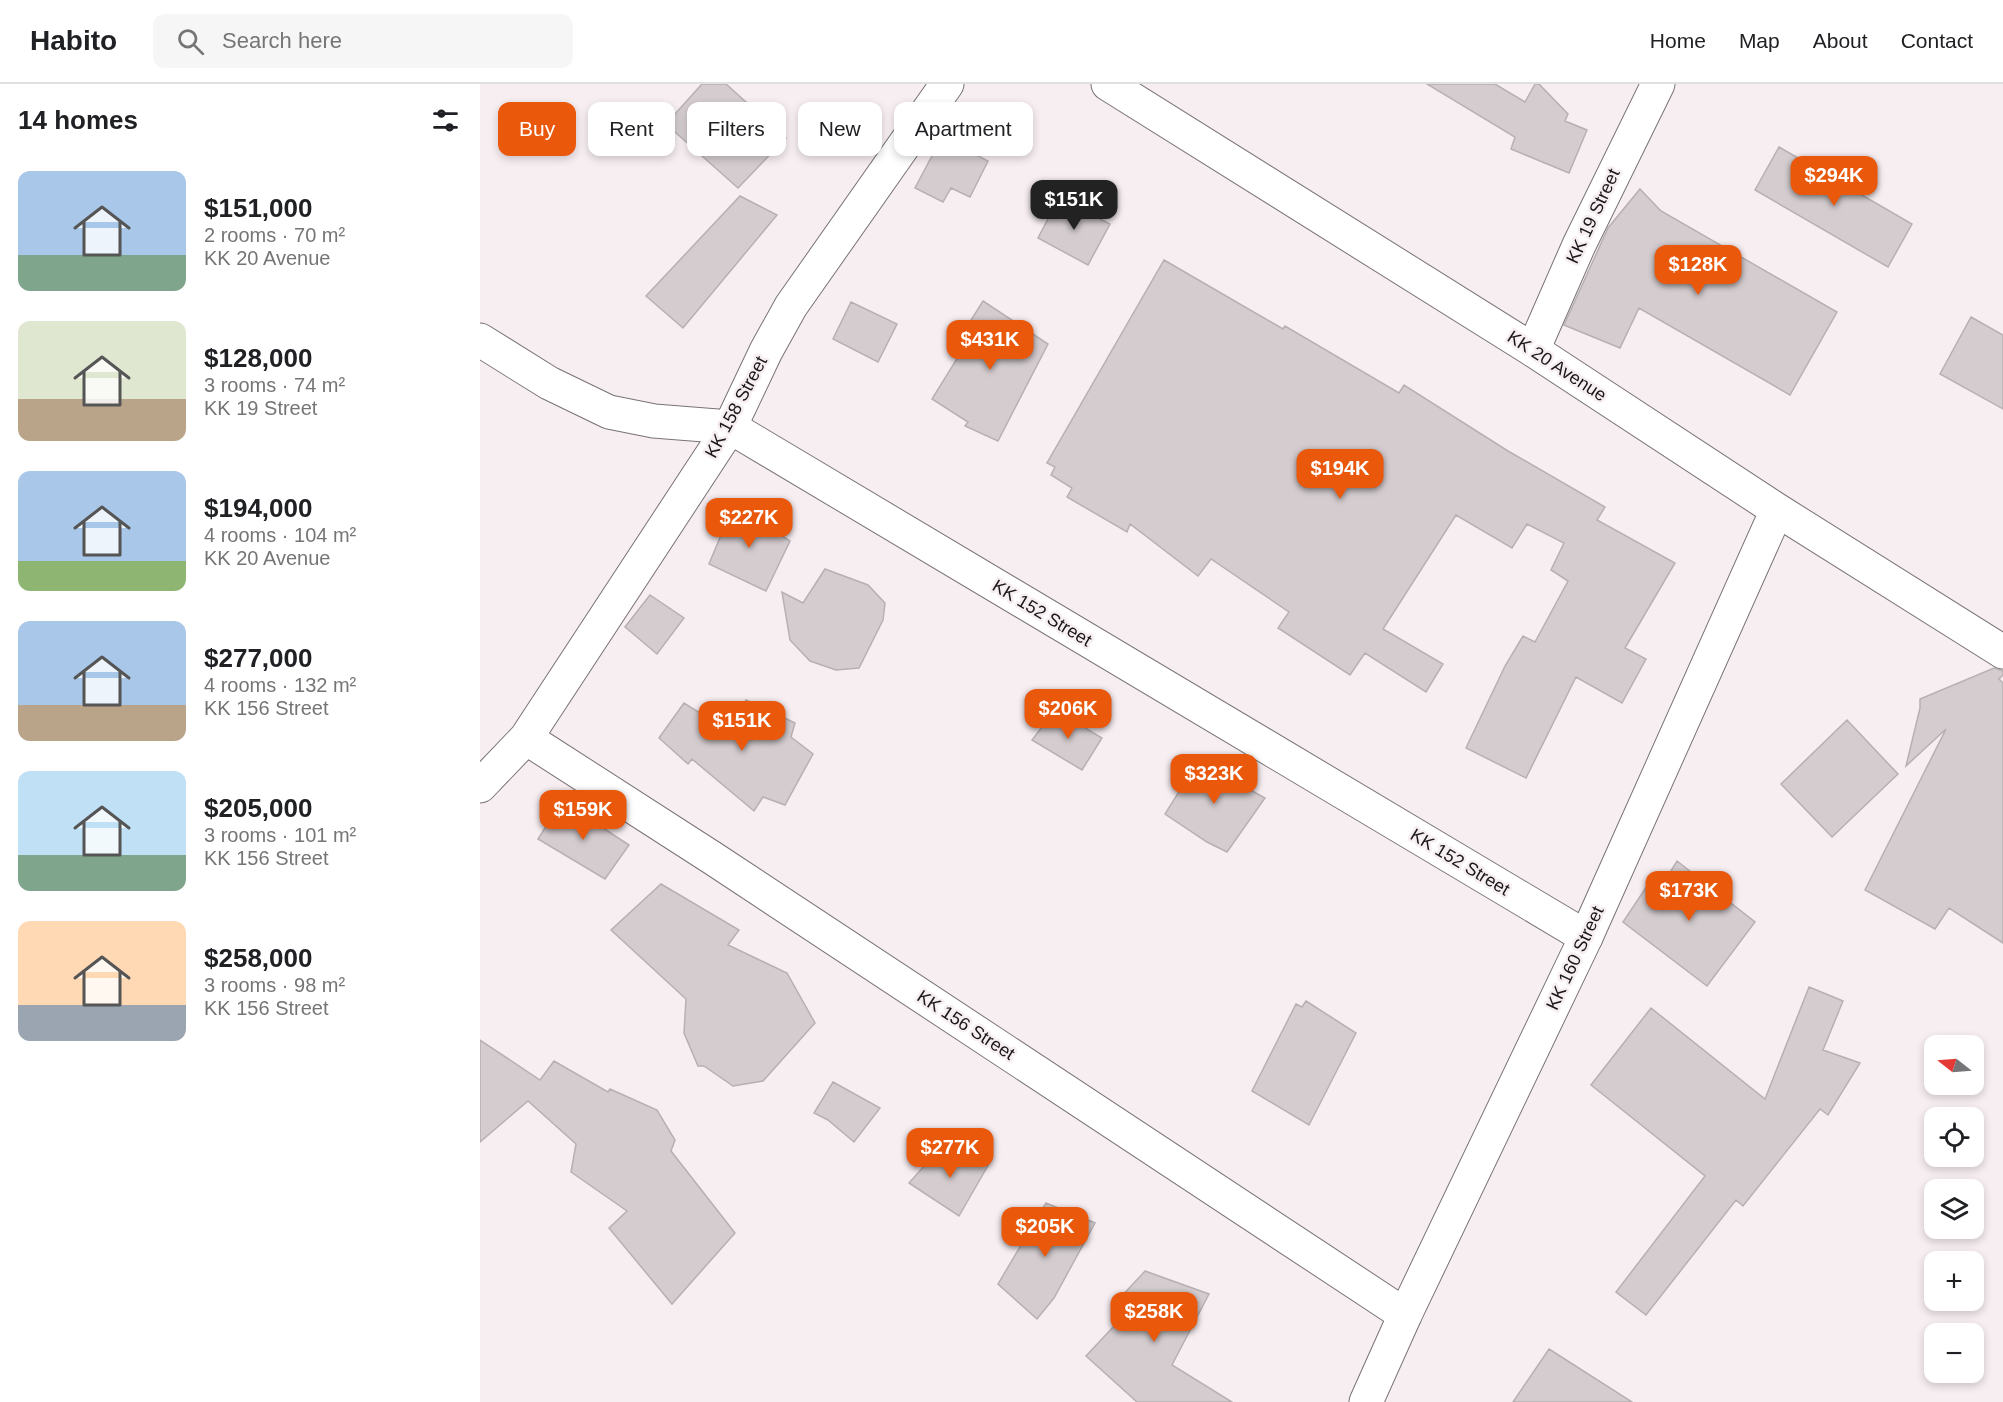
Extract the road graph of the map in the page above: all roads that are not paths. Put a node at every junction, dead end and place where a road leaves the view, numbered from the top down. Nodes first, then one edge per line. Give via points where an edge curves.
1 (947, 84) edge
2 (1658, 84) edge
3 (1119, 87) edge
4 (480, 340) edge
5 (1533, 350) junction
6 (730, 427) junction
7 (1777, 510) junction
8 (2003, 652) edge
9 (526, 738) junction
10 (480, 786) edge
11 (1586, 937) junction
12 (1405, 1315) junction
13 (1366, 1402) edge

1 - 6 street, KK 158 Street via 791,306
2 - 5 street, KK 19 Street via 1579,245
3 - 5 street, KK 20 Avenue
4 - 6 street, KK 152 Street via 549,383 609,412 654,421
5 - 7 street, KK 20 Avenue
6 - 9 street, KK 158 Street
6 - 11 street, KK 152 Street
7 - 8 street, KK 20 Avenue
7 - 11 street, KK 160 Street
9 - 10 street, KK 158 Street
9 - 12 street, KK 156 Street
11 - 12 street, KK 160 Street
12 - 13 street, KK 160 Street

